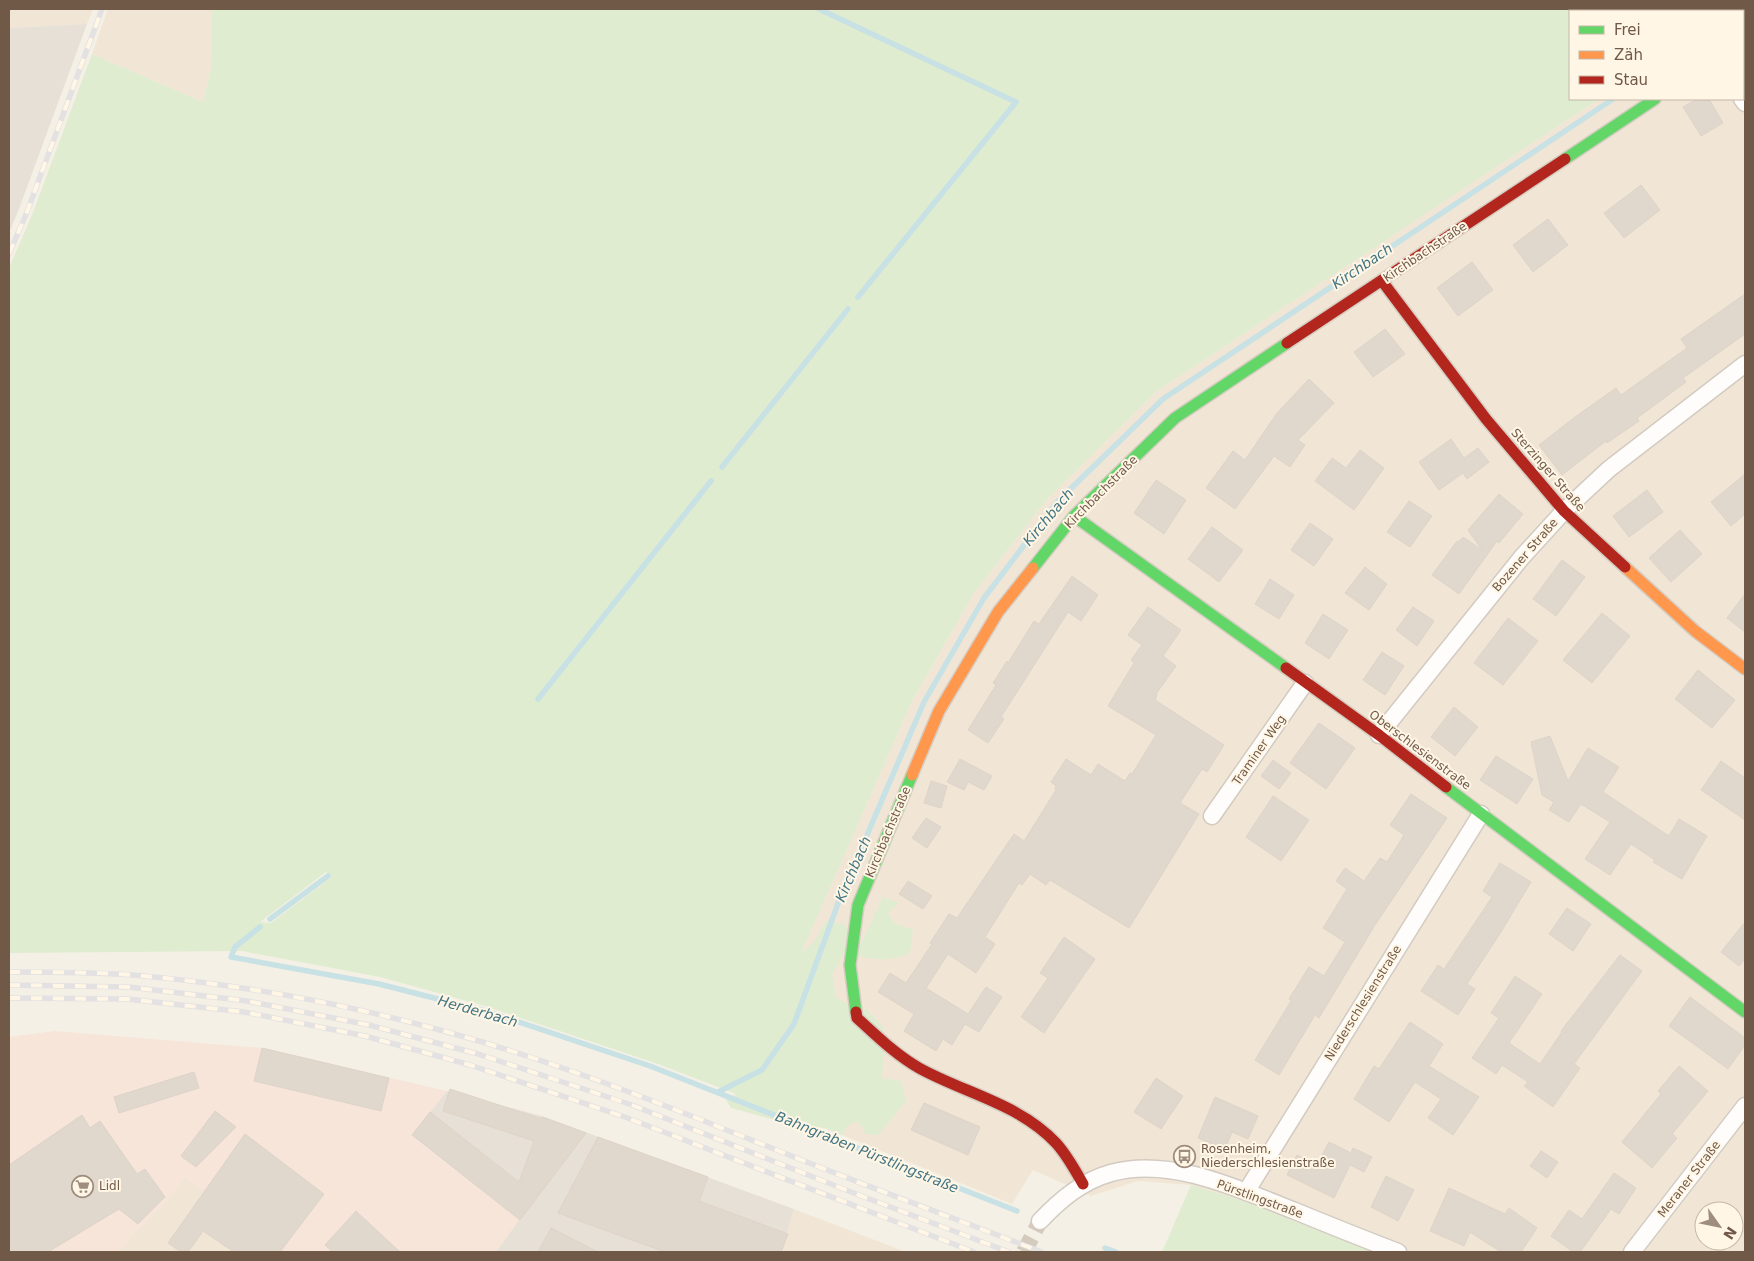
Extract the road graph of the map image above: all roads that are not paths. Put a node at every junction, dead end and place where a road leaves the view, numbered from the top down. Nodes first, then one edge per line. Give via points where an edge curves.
1 (1654, 100) edge
2 (1382, 281) junction
3 (1745, 364) edge
4 (1564, 511) junction
5 (1074, 516) junction
6 (1745, 669) edge
7 (1305, 683) junction
8 (1379, 735) junction
9 (1481, 814) junction
10 (1212, 816) dead end
11 (1745, 1012) edge
12 (1745, 1106) edge
13 (1083, 1184) junction
14 (1246, 1192) junction
15 (1040, 1221) tunnel mouth
16 (1398, 1252) edge
17 (1632, 1252) edge

1 - 2 street, Kirchbachstraße
2 - 4 street, Sterzinger Straße via 1486,419
2 - 5 street, Kirchbachstraße via 1175,418
3 - 4 street, Bozener Straße via 1609,469
4 - 6 street, Sterzinger Straße via 1695,631
4 - 8 street, Bozener Straße via 1522,557
5 - 7 street, Oberschlesienstraße
5 - 13 street, Kirchbachstraße via 998,612 939,711 858,906 850,965 857,1018 910,1063 976,1096 1015,1111 1038,1125 1061,1147
7 - 8 street, Oberschlesienstraße
7 - 10 street, Traminer Weg
8 - 9 street, Oberschlesienstraße
9 - 11 street, Oberschlesienstraße
9 - 14 street, Niederschlesienstraße
12 - 17 street, Meraner Straße
13 - 14 street, Pürstlingstraße via 1112,1173 1164,1169
13 - 15 street, Pürstlingstraße via 1058,1202
14 - 16 street, Pürstlingstraße

